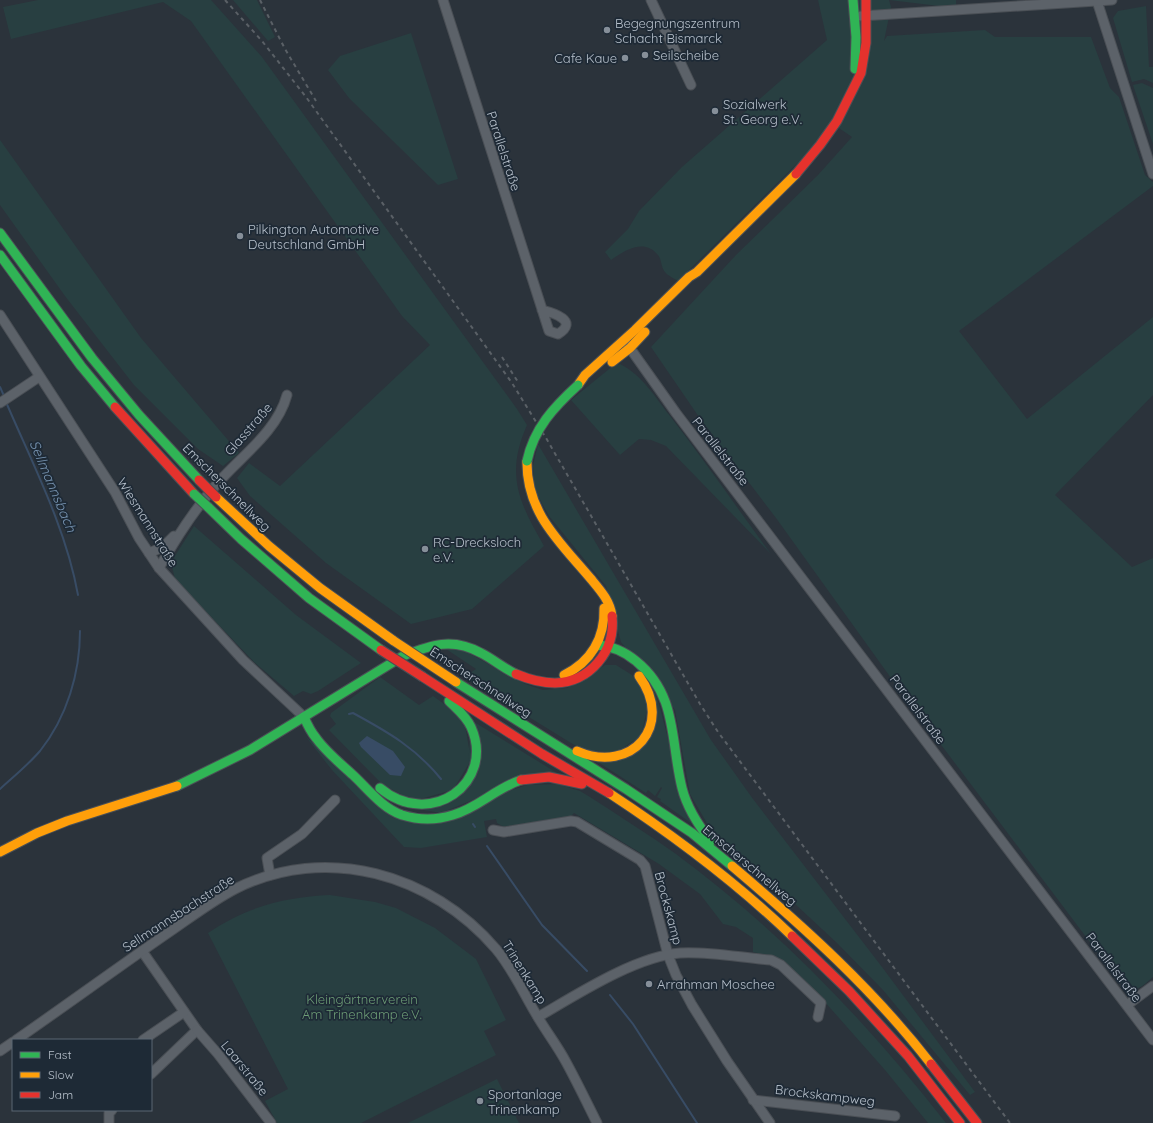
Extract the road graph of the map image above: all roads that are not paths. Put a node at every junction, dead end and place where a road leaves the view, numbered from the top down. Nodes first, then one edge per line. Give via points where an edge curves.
1 (443, 0) edge
2 (651, 0) edge
3 (854, 0) edge
4 (866, 0) edge
5 (1112, 0) edge
6 (1097, 1) junction
7 (855, 16) junction
8 (867, 16) junction
9 (692, 85) dead end
10 (851, 92) junction
11 (1153, 174) edge
12 (0, 233) edge
13 (0, 255) edge
14 (542, 310) dead end
15 (0, 315) edge
16 (624, 346) junction
17 (39, 378) junction
18 (287, 395) dead end
19 (0, 403) edge
20 (178, 533) junction
21 (148, 553) junction
22 (159, 568) junction
23 (594, 583) junction
24 (609, 645) junction
25 (597, 646) junction
26 (608, 656) junction
27 (628, 667) dead end
28 (535, 680) junction
29 (441, 691) junction
30 (304, 717) junction
31 (329, 738) dead end
32 (546, 739) junction
33 (350, 760) dead end
34 (610, 794) junction
35 (335, 800) dead end
36 (493, 830) dead end
37 (0, 852) edge
38 (738, 872) junction
39 (270, 875) junction
40 (142, 951) junction
41 (668, 955) junction
42 (1153, 986) edge
43 (1127, 1005) junction
44 (184, 1012) junction
45 (538, 1017) junction
46 (818, 1017) dead end
47 (197, 1030) junction
48 (17, 1039) edge
49 (144, 1039) edge
50 (1153, 1040) edge
51 (12, 1043) edge
52 (0, 1051) edge
53 (152, 1073) edge
54 (753, 1100) junction
55 (111, 1111) edge
56 (895, 1116) dead end
57 (109, 1123) edge
58 (271, 1123) edge
59 (597, 1123) edge
60 (770, 1123) edge
61 (960, 1123) edge
62 (977, 1123) edge

1 - 14 street, Parallelstraße
2 - 9 street
3 - 7 main road
4 - 8 main road
5 - 6 street
6 - 8 street
6 - 11 street
7 - 8 street
7 - 10 main road via 855,67
8 - 10 main road via 862,70
10 - 16 main road via 833,130 822,145 697,272 693,281
12 - 32 main road, Emscherschnellweg, bridge via 92,358 139,415 216,497 320,588 394,641
13 - 29 main road, Emscherschnellweg, bridge via 113,405 194,494 309,598
15 - 17 street, Wiesmannstraße
16 - 23 main road, bridge via 578,385 541,422 530,446 527,461 529,489 544,521
16 - 43 street, Parallelstraße
17 - 19 street
17 - 21 street, Wiesmannstraße via 115,492
18 - 20 street, Glasstraße via 284,408 276,421 216,484
20 - 21 street, Glasstraße via 163,546
20 - 22 street, Glasstraße
21 - 22 street, Wiesmannstraße
22 - 30 street, Wiesmannstraße via 243,660
23 - 24 main road via 605,596 612,612 613,628
23 - 25 main road via 602,598 605,614
24 - 25 main road
24 - 26 main road
24 - 38 main road via 640,664 660,688 670,712 678,770 686,798 707,837
25 - 26 main road
25 - 28 main road via 588,659 571,672 552,679
26 - 28 main road via 574,679 559,683
27 - 32 main road via 645,682 654,708 649,730 636,747 616,757 599,758
28 - 30 main road via 509,670 470,647 438,643 403,656
29 - 33 main road via 466,719 476,745 472,772 456,793 432,805 407,804 384,792
29 - 34 main road, Emscherschnellweg
30 - 31 main road
30 - 34 main road via 312,735 368,790 393,811 415,817 456,815 517,782 533,777 573,780
30 - 37 main road via 197,777 153,795 63,822
32 - 38 main road, Emscherschnellweg via 692,833
34 - 61 main road, Emscherschnellweg via 703,860 795,938 849,991 908,1056
35 - 39 street via 302,834 267,858
36 - 41 street, Brockskamp via 504,832 577,822 640,860 644,866
38 - 62 main road, Emscherschnellweg via 830,952 878,1000
39 - 40 street, Sellmannsbachstraße via 236,889
39 - 45 street, Trinenkamp via 322,867 359,869 404,882 437,898 467,919 498,951
40 - 44 street, Laarstraße
40 - 48 street, Sellmannsbachstraße
41 - 45 street, Brockskamp via 612,976
41 - 46 street, Brockskamp via 688,953 771,960 781,965 821,1003
41 - 54 street, Brockskampweg via 692,1005
42 - 43 street
43 - 50 street, Parallelstraße
44 - 47 street, Laarstraße
44 - 49 street
45 - 59 street, Trinenkamp via 566,1062
47 - 53 street
47 - 58 street, Laarstraße
51 - 52 street
54 - 56 street, Brockskampweg
54 - 60 street, Brockskampweg
55 - 57 street

